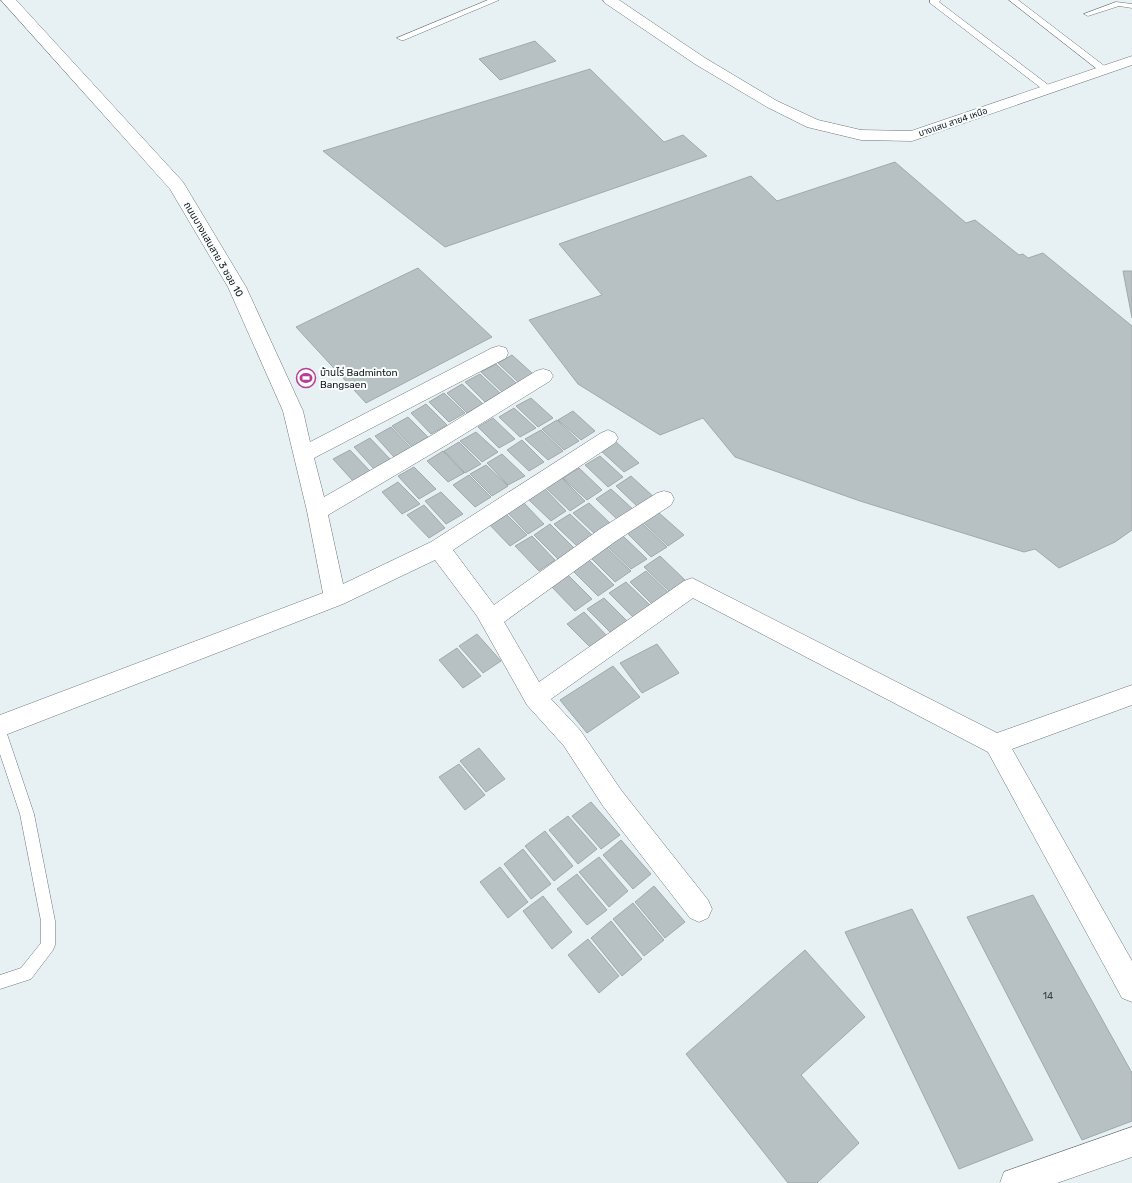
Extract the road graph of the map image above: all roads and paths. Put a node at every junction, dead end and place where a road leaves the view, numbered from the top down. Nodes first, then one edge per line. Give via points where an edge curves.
1 (8, 0) edge
2 (495, 0) edge
3 (610, 0) edge
4 (937, 0) edge
5 (1014, 0) edge
6 (1132, 6) edge
7 (1088, 14) dead end
8 (401, 38) dead end
9 (1132, 60) edge
10 (1104, 70) junction
11 (1048, 89) junction
12 (499, 353) dead end
13 (543, 376) dead end
14 (608, 438) dead end
15 (303, 455) junction
16 (664, 499) dead end
17 (317, 511) junction
18 (439, 548) junction
19 (335, 598) junction
20 (491, 619) junction
21 (1132, 695) edge
22 (535, 698) junction
23 (0, 726) edge
24 (0, 734) edge
25 (996, 744) junction
26 (699, 909) dead end
27 (0, 982) edge
28 (1132, 988) edge
29 (1132, 1142) edge
30 (1015, 1183) edge

1 - 15 street, ถนนบางแสนสาย 3 ซอย 10 via 177,186 237,287 293,411
2 - 8 lane
3 - 11 street, บางแสน สาย4 เหนือ via 700,62 772,104 813,124 861,136 912,136
4 - 11 lane via 933,1
5 - 10 lane
6 - 7 lane via 1119,4
9 - 10 street, บางแสน สาย4 เหนือ
10 - 11 street, บางแสน สาย4 เหนือ
12 - 15 street
13 - 17 street
14 - 18 street
15 - 17 street, ถนนบางแสนสาย 3 ซอย 10
16 - 20 street via 608,535
17 - 19 street, ถนนบางแสนสาย 3 ซอย 10
18 - 19 street
18 - 20 street
19 - 23 street
20 - 22 street
21 - 25 street
22 - 25 street via 692,587
22 - 26 street via 572,738 612,798
24 - 27 lane via 27,814 48,922 48,945 26,974
25 - 28 street
29 - 30 street

